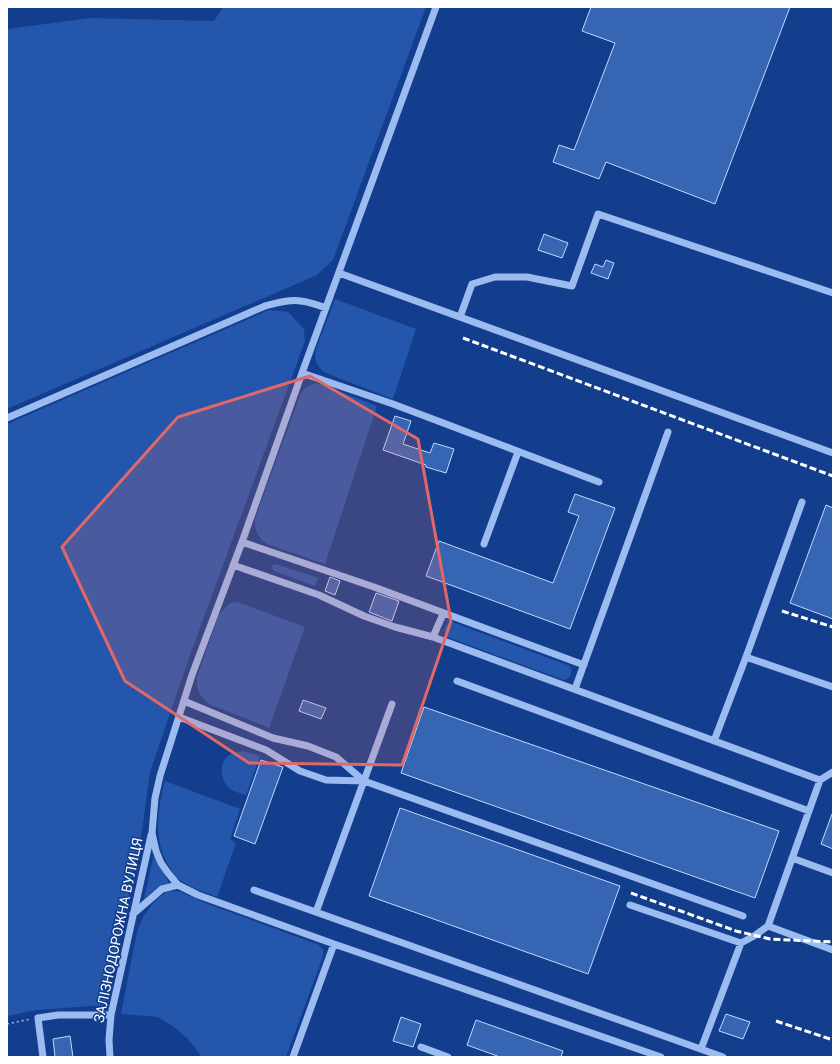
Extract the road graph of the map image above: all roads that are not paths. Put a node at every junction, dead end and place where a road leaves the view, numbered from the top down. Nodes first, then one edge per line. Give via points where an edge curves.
1 (436, 7) edge
2 (339, 273) junction
3 (833, 293) edge
4 (326, 308) junction
5 (460, 317) junction
6 (302, 372) junction
7 (7, 418) edge
8 (668, 432) dead end
9 (518, 452) junction
10 (833, 453) edge
11 (599, 482) dead end
12 (802, 502) dead end
13 (242, 542) junction
14 (484, 544) dead end
15 (234, 565) junction
16 (442, 614) junction
17 (433, 637) junction
18 (746, 657) junction
19 (584, 665) junction
20 (457, 681) dead end
21 (833, 687) edge
22 (575, 689) junction
23 (184, 701) junction
24 (392, 704) dead end
25 (179, 717) junction
26 (714, 741) junction
27 (833, 772) edge
28 (820, 780) junction
29 (364, 781) junction
30 (809, 811) junction
31 (152, 833) junction
32 (792, 858) junction
33 (833, 872) edge
34 (178, 885) junction
35 (254, 890) dead end
36 (630, 905) dead end
37 (316, 912) junction
38 (133, 914) junction
39 (743, 916) dead end
40 (768, 926) junction
41 (741, 943) junction
42 (334, 944) junction
43 (833, 950) edge
44 (111, 1015) junction
45 (421, 1047) dead end
46 (701, 1049) junction
47 (43, 1057) edge
48 (110, 1057) edge
49 (293, 1057) edge
50 (448, 1057) edge
51 (661, 1057) edge
52 (723, 1057) edge

1 - 2 street
2 - 4 street
2 - 5 street
3 - 5 street via 598,214 572,286 527,277 495,277 472,284
4 - 6 street
4 - 7 street via 290,300 265,306
5 - 10 street
6 - 9 street
6 - 13 street
8 - 19 street
9 - 11 street
9 - 14 street
12 - 18 street
13 - 15 street
13 - 16 street via 374,587
15 - 17 street via 319,595 364,616
15 - 23 street
16 - 17 street
16 - 19 street
17 - 22 street
18 - 21 street
18 - 26 street
19 - 22 street
20 - 30 street
22 - 26 street
23 - 25 street
23 - 29 street via 273,738 308,746 336,757
24 - 29 street
25 - 29 street via 266,750 300,771 326,780
25 - 31 street via 160,776
26 - 28 street
27 - 28 street
28 - 30 street
29 - 37 street
29 - 39 street
30 - 32 street
31 - 34 street via 161,863
31 - 38 street, ЗАЛІЗНОДОРОЖНА ВУЛИЦЯ
32 - 33 street
32 - 40 street
34 - 38 street via 162,889
34 - 42 street via 198,895
35 - 37 street
36 - 41 street
37 - 46 street
38 - 44 street, ЗАЛІЗНОДОРОЖНА ВУЛИЦЯ
40 - 41 street
40 - 43 street
41 - 46 street
42 - 49 street
42 - 51 street
44 - 47 street via 58,1015 38,1018
44 - 48 street, ЗАЛІЗНОДОРОЖНА ВУЛИЦЯ
45 - 50 street
46 - 52 street

